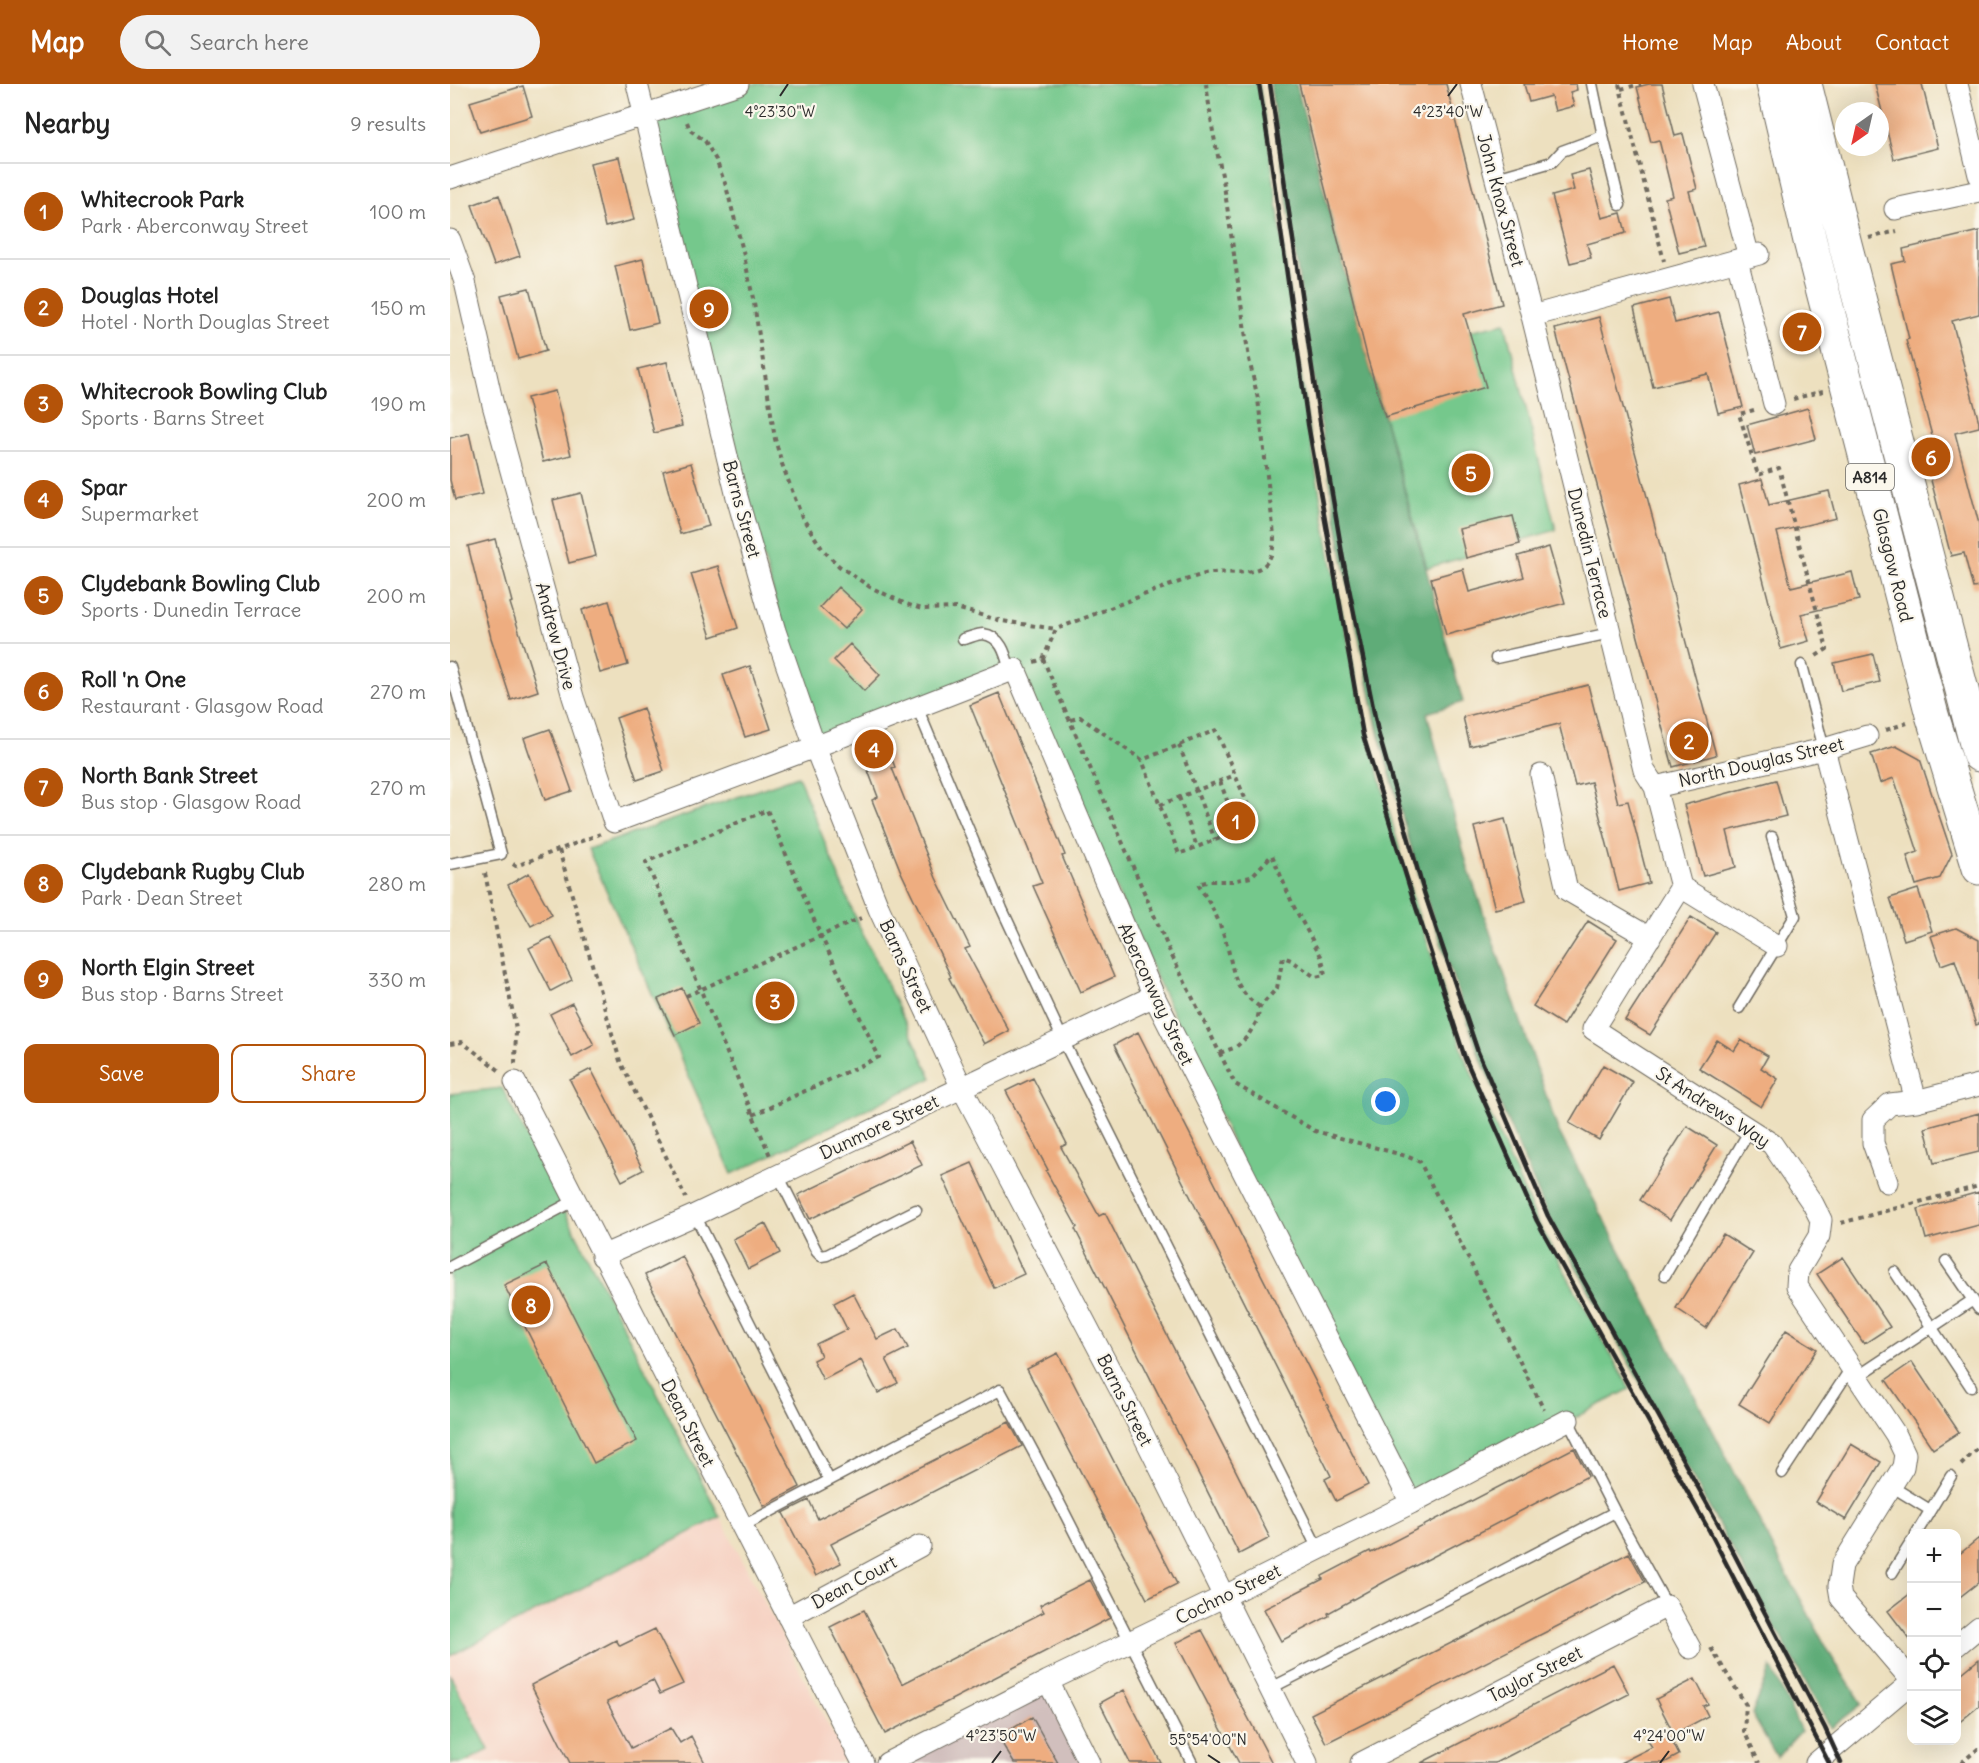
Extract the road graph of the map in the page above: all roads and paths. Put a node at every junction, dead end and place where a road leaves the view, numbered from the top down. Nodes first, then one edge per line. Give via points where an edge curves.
1 (637, 84) edge
2 (738, 84) edge
3 (1206, 84) edge
4 (1471, 84) edge
5 (1592, 84) edge
6 (1641, 84) edge
7 (1703, 84) edge
8 (1773, 84) edge
9 (1805, 84) edge
10 (1957, 84) edge
11 (1620, 87) edge
12 (681, 103) junction
13 (645, 115) junction
14 (1603, 136) junction
15 (1979, 175) edge
16 (450, 178) edge
17 (1496, 178) junction
18 (1979, 191) edge
19 (1620, 205) dead end
20 (1895, 210) joint
21 (450, 240) edge
22 (1845, 244) junction
23 (1748, 257) junction
24 (1669, 278) junction
25 (1532, 316) junction
26 (1847, 385) junction
27 (1774, 404) junction
28 (1056, 629) junction
29 (1610, 633) junction
30 (963, 639) dead end
31 (1497, 658) dead end
32 (1043, 659) junction
33 (1803, 665) joint
34 (450, 667) edge
35 (1013, 670) junction
36 (917, 707) junction
37 (1071, 720) junction
38 (1867, 736) dead end
39 (1179, 745) junction
40 (815, 747) junction
41 (1824, 749) junction
42 (1979, 755) edge
43 (1142, 760) junction
44 (1235, 775) junction
45 (1541, 776) dead end
46 (1220, 781) junction
47 (1655, 787) junction
48 (1197, 790) junction
49 (1179, 797) junction
50 (1160, 805) junction
51 (614, 822) junction
52 (1238, 831) junction
53 (1772, 837) dead end
54 (1215, 840) junction
55 (1197, 847) junction
56 (560, 850) junction
57 (501, 854) junction
58 (481, 857) junction
59 (450, 864) edge
60 (1979, 868) edge
61 (1681, 887) junction
62 (879, 909) junction
63 (821, 936) junction
64 (1650, 938) junction
65 (1777, 946) junction
66 (701, 990) junction
67 (686, 996) dead end
68 (1154, 996) junction
69 (1260, 1007) junction
70 (1739, 1008) dead end
71 (1062, 1040) junction
72 (450, 1044) edge
73 (1220, 1053) junction
74 (515, 1082) junction
75 (1979, 1085) edge
76 (962, 1088) junction
77 (1916, 1101) junction
78 (753, 1114) junction
79 (1750, 1130) junction
80 (778, 1175) junction
81 (1887, 1182) dead end
82 (1979, 1186) edge
83 (574, 1201) junction
84 (916, 1210) dead end
85 (695, 1215) junction
86 (1820, 1228) junction
87 (602, 1256) junction
88 (1946, 1261) dead end
89 (450, 1267) edge
90 (1895, 1272) dead end
91 (1665, 1275) dead end
92 (1976, 1304) edge
93 (1931, 1328) junction
94 (1854, 1372) junction
95 (1971, 1387) dead end
96 (1561, 1425) junction
97 (1979, 1447) edge
98 (1782, 1473) dead end
99 (1951, 1476) joint
100 (829, 1480) junction
101 (1891, 1486) junction
102 (1411, 1503) junction
103 (1930, 1510) junction
104 (1615, 1512) junction
105 (741, 1527) junction
106 (1918, 1529) edge
107 (920, 1546) dead end
108 (1907, 1548) edge
109 (1318, 1549) junction
110 (1892, 1573) dead end
111 (1223, 1597) junction
112 (1667, 1606) junction
113 (788, 1617) junction
114 (1979, 1627) edge
115 (1130, 1642) junction
116 (1961, 1642) edge
117 (1690, 1648) joint
118 (1907, 1677) edge
119 (1048, 1681) junction
120 (1907, 1685) edge
121 (1269, 1689) junction
122 (1979, 1746) edge
123 (863, 1763) edge
124 (887, 1763) edge
125 (1089, 1763) edge
126 (1192, 1763) edge
127 (1307, 1763) edge
128 (1361, 1763) edge
129 (1759, 1763) edge
130 (1816, 1763) edge
131 (1961, 1763) edge

1 - 13 street, Barns Street
2 - 12 street
3 - 28 path via 1258,399 1274,549 1262,567 1203,574
4 - 17 street, John Knox Street
5 - 14 lane
6 - 11 path
7 - 23 street
8 - 26 main road, Glasgow Road / A814
9 - 22 main road, Glasgow Road / A814
10 - 15 street
11 - 24 path
12 - 13 street
12 - 28 path via 690,130 705,141 726,186 754,303 775,439 802,517 823,550 870,587 906,604 922,609 956,608 1002,621
13 - 16 street
13 - 40 street, Barns Street via 737,497 775,631
14 - 17 lane via 1562,151 1552,162
14 - 19 lane
17 - 25 street, John Knox Street
18 - 20 street
20 - 22 path via 1899,231
21 - 51 street, Andrew Drive via 465,282 493,405 569,686
22 - 42 main road, Glasgow Road / A814
23 - 24 street
23 - 27 street
24 - 25 street
25 - 29 street, Dunedin Terrace
26 - 27 path
26 - 60 main road, Glasgow Road / A814 via 1932,715
27 - 33 path via 1739,414 1758,475 1779,468 1827,649
28 - 32 path
29 - 31 lane
29 - 47 street, Dunedin Terrace via 1644,770
30 - 35 lane via 982,634 995,639 1004,648
32 - 35 path
32 - 37 path
33 - 41 lane
34 - 57 lane
35 - 36 street
35 - 68 street, Aberconway Street
36 - 40 street
36 - 71 lane
37 - 43 path via 1080,717
37 - 73 path via 1170,952
38 - 41 street, North Douglas Street
39 - 43 path
39 - 44 path via 1216,730
39 - 48 path
40 - 51 street
40 - 62 street, Barns Street
41 - 47 street, North Douglas Street
41 - 77 street
43 - 50 path
44 - 46 path
44 - 52 path via 1256,824
45 - 64 street via 1567,890
46 - 48 path
46 - 52 path
47 - 61 street
48 - 49 path
48 - 54 path
49 - 50 path
49 - 55 path
50 - 55 path via 1179,854
51 - 56 path via 606,832
52 - 54 path
53 - 65 lane via 1795,916
54 - 55 path
56 - 57 path via 516,866
56 - 85 path via 620,1061
57 - 58 lane
58 - 59 lane
58 - 74 path via 516,1029
61 - 64 street, St Andrews Way
61 - 65 street
62 - 63 path
62 - 76 street, Barns Street
63 - 66 path
63 - 66 path via 767,810 646,862
63 - 78 path via 879,1057
64 - 79 street, St Andrews Way via 1593,1029
65 - 70 lane
66 - 67 path
66 - 78 path
68 - 71 street, Dunmore Street
68 - 102 street, Aberconway Street
69 - 69 path via 1276,988 1283,957 1316,977 1325,975 1322,958 1272,855 1251,877 1198,884 1223,931 1238,987
69 - 73 path via 1247,1037
71 - 76 street, Dunmore Street
71 - 109 lane
72 - 74 path via 462,1042
73 - 96 path via 1235,1084 1315,1131 1420,1162
74 - 83 street, Dean Street
75 - 77 street
76 - 80 street, Dunmore Street
76 - 111 street, Barns Street via 1132,1412
77 - 81 street via 1890,1104 1873,1120 1873,1143
78 - 80 path
79 - 86 street, St Andrews Way via 1772,1144 1814,1204
79 - 91 lane
80 - 84 lane via 821,1256
80 - 85 street, Dunmore Street
82 - 86 path
83 - 87 street, Dean Street
83 - 89 lane
85 - 87 street, Dunmore Street
85 - 100 lane
86 - 94 street via 1797,1271 1797,1286
87 - 105 street, Dean Street
88 - 92 lane
90 - 93 lane
92 - 93 lane
93 - 94 lane
93 - 95 lane
94 - 98 lane
94 - 101 street via 1905,1454 1903,1467
96 - 102 street, Cochno Street
96 - 104 lane
97 - 99 path
99 - 103 lane
100 - 105 lane
100 - 115 lane via 1000,1390
101 - 103 lane
101 - 118 street via 1842,1565 1839,1586 1841,1598
102 - 109 street, Cochno Street
103 - 106 lane
104 - 112 lane
104 - 121 lane
105 - 113 street, Dean Street
107 - 113 street, Dean Court
108 - 110 lane
109 - 111 street, Cochno Street
111 - 115 street, Cochno Street
111 - 121 street, Barns Street
112 - 117 street
112 - 128 street, Taylor Street
113 - 123 street, Dean Street
114 - 116 street
115 - 119 street, Cochno Street
115 - 126 lane
117 - 129 path via 1711,1647 1730,1677 1746,1705 1744,1731
119 - 124 street, Cochno Street
119 - 125 street
120 - 130 street
121 - 127 street, Barns Street
122 - 131 path

